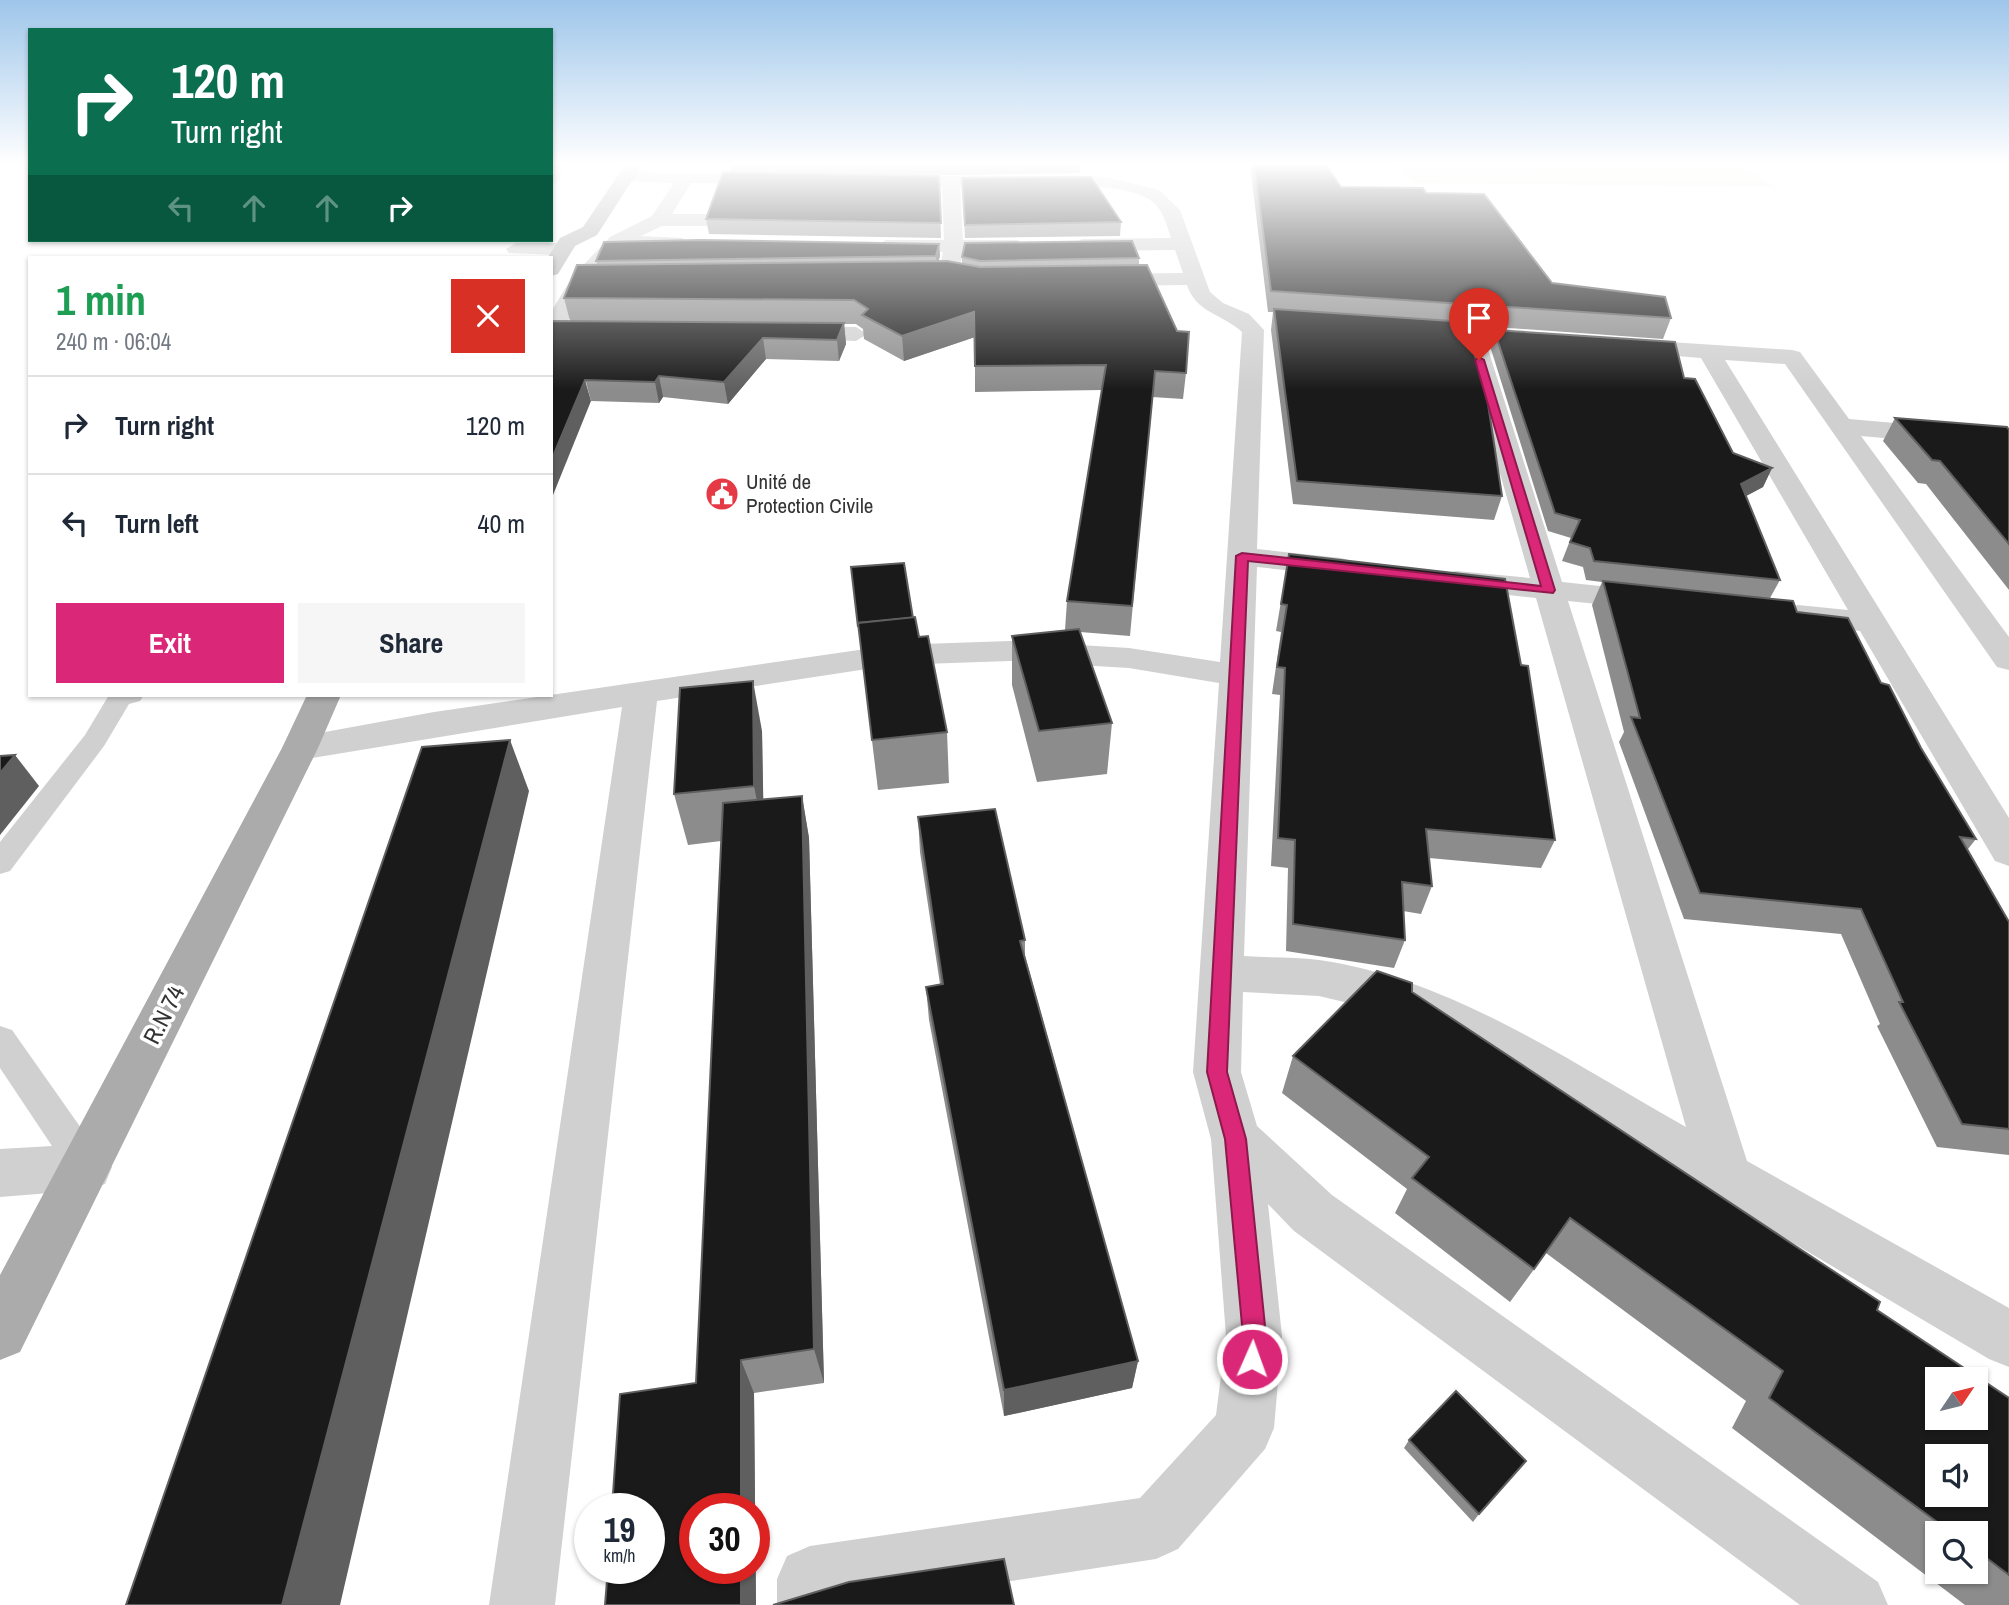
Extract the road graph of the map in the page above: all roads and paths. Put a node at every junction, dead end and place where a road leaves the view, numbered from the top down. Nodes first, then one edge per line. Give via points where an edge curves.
1 (562, 240) edge
2 (576, 240) edge
3 (954, 240) edge
4 (1096, 240) edge
5 (1175, 240) edge
6 (617, 241) joint
7 (707, 244) edge
8 (565, 246) junction
9 (872, 246) edge
10 (1035, 246) edge
11 (1062, 246) edge
12 (954, 247) junction
13 (516, 249) edge
14 (553, 267) edge
15 (1195, 279) junction
16 (969, 280) edge
17 (579, 281) junction
18 (607, 281) edge
19 (1087, 281) edge
20 (1241, 318) junction
21 (1282, 321) edge
22 (1390, 329) edge
23 (553, 331) edge
24 (580, 332) edge
25 (553, 333) edge
26 (773, 333) edge
27 (856, 334) edge
28 (1472, 335) junction
29 (1569, 342) edge
30 (1597, 344) edge
31 (1709, 352) junction
32 (1841, 426) junction
33 (2009, 441) edge
34 (1242, 556) junction
35 (1375, 571) edge
36 (1429, 577) edge
37 (1549, 590) junction
38 (1670, 602) edge
39 (1764, 612) edge
40 (1871, 622) junction
41 (2009, 660) edge
42 (1236, 675) junction
43 (641, 693) junction
44 (125, 697) edge
45 (323, 697) edge
46 (434, 724) junction
47 (300, 748) junction
48 (417, 776) edge
49 (2009, 851) edge
50 (0, 863) edge
51 (1222, 972) junction
52 (0, 1040) edge
53 (1236, 1139) junction
54 (87, 1167) junction
55 (0, 1173) edge
56 (1726, 1176) junction
57 (0, 1332) edge
58 (2009, 1339) edge
59 (522, 1605) edge
60 (810, 1605) edge
61 (1855, 1605) edge

1 - 8 main road
2 - 8 main road
3 - 12 street
4 - 11 street
5 - 15 street
6 - 7 street
6 - 17 street
8 - 13 street
8 - 14 main road
9 - 12 street
10 - 12 street
12 - 16 street via 941,276
15 - 19 street
15 - 20 street via 1200,294 1215,308
17 - 18 street
17 - 23 street
20 - 21 street
20 - 34 street via 1253,330
22 - 28 street
24 - 25 street
26 - 27 street
28 - 29 street
28 - 37 street
30 - 31 street
31 - 32 street via 1791,357
31 - 40 street
32 - 33 street
32 - 41 street
34 - 35 street
34 - 42 street
36 - 37 street
37 - 38 street
37 - 56 street
39 - 40 street
40 - 49 street
42 - 43 street via 1129,658 997,651 893,655
42 - 51 street
43 - 46 street
43 - 59 street
44 - 50 lane via 119,699 95,740
45 - 47 main road, R.N 74
46 - 47 street
46 - 48 street
47 - 54 main road, R.N 74
51 - 53 street via 1217,1072
51 - 56 street via 1319,978 1391,995 1483,1036
52 - 54 lane
53 - 60 street via 1254,1336 1244,1427 1156,1527 810,1578
53 - 61 street via 1313,1213
54 - 55 street
54 - 57 main road, R.N 74
56 - 58 street

